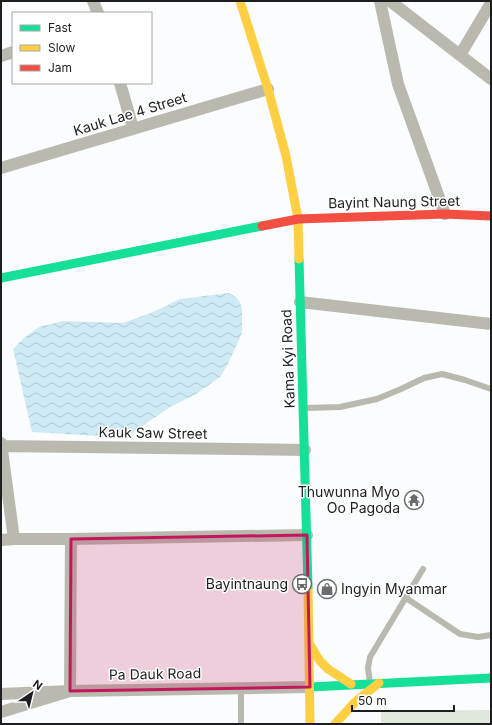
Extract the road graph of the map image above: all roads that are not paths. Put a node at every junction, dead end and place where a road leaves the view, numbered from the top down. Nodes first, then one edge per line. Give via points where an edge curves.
1 (93, 1) edge
2 (240, 1) edge
3 (380, 1) edge
4 (390, 1) edge
5 (491, 3) edge
6 (98, 12) edge
7 (12, 52) edge
8 (460, 55) junction
9 (1, 56) edge
10 (491, 79) edge
11 (120, 84) edge
12 (268, 89) junction
13 (133, 128) junction
14 (1, 168) edge
15 (445, 214) junction
16 (491, 216) edge
17 (298, 218) junction
18 (1, 278) edge
19 (300, 302) junction
20 (491, 324) edge
21 (491, 389) edge
22 (304, 408) junction
23 (1, 445) edge
24 (305, 450) junction
25 (307, 536) junction
26 (14, 539) junction
27 (71, 539) junction
28 (1, 540) edge
29 (423, 569) dead end
30 (406, 598) junction
31 (491, 635) edge
32 (309, 643) junction
33 (491, 678) edge
34 (370, 683) junction
35 (379, 683) junction
36 (351, 684) junction
37 (310, 687) junction
38 (241, 688) junction
39 (70, 691) junction
40 (1, 694) edge
41 (1, 712) edge
42 (241, 724) edge
43 (310, 724) edge
44 (334, 724) edge

1 - 6 street
2 - 12 main road, Kama Kyi Road
3 - 15 street via 398,84
4 - 8 street
5 - 8 street
7 - 9 street
8 - 10 street
11 - 13 street
12 - 13 street, Kauk Lae 4 Street
12 - 17 main road, Kama Kyi Road via 286,156
13 - 14 street, Kauk Lae 4 Street
15 - 16 main road, Bayint Naung Street
15 - 17 main road, Bayint Naung Street
17 - 18 main road, Bayint Naung Street
17 - 19 main road, Kama Kyi Road
19 - 20 street
19 - 22 main road, Kama Kyi Road
21 - 22 lane via 442,374 424,378 377,399 340,406
22 - 24 main road, Kama Kyi Road
23 - 24 street, Kauk Saw Street
23 - 26 street
24 - 25 main road, Kama Kyi Road
25 - 27 street
25 - 32 main road, Kama Kyi Road
26 - 27 street
26 - 28 street
27 - 39 street
29 - 30 lane
30 - 31 lane via 460,634 478,637
30 - 34 lane via 370,657
32 - 36 main road via 328,670
32 - 37 main road, Kama Kyi Road
33 - 35 main road
34 - 35 main road
34 - 36 main road
35 - 44 main road via 355,702
36 - 37 main road
37 - 38 street, Pa Dauk Road
37 - 43 main road, Kama Kyi Road
38 - 39 street, Pa Dauk Road
38 - 42 lane
39 - 40 street, Pa Dauk Road
39 - 41 street

